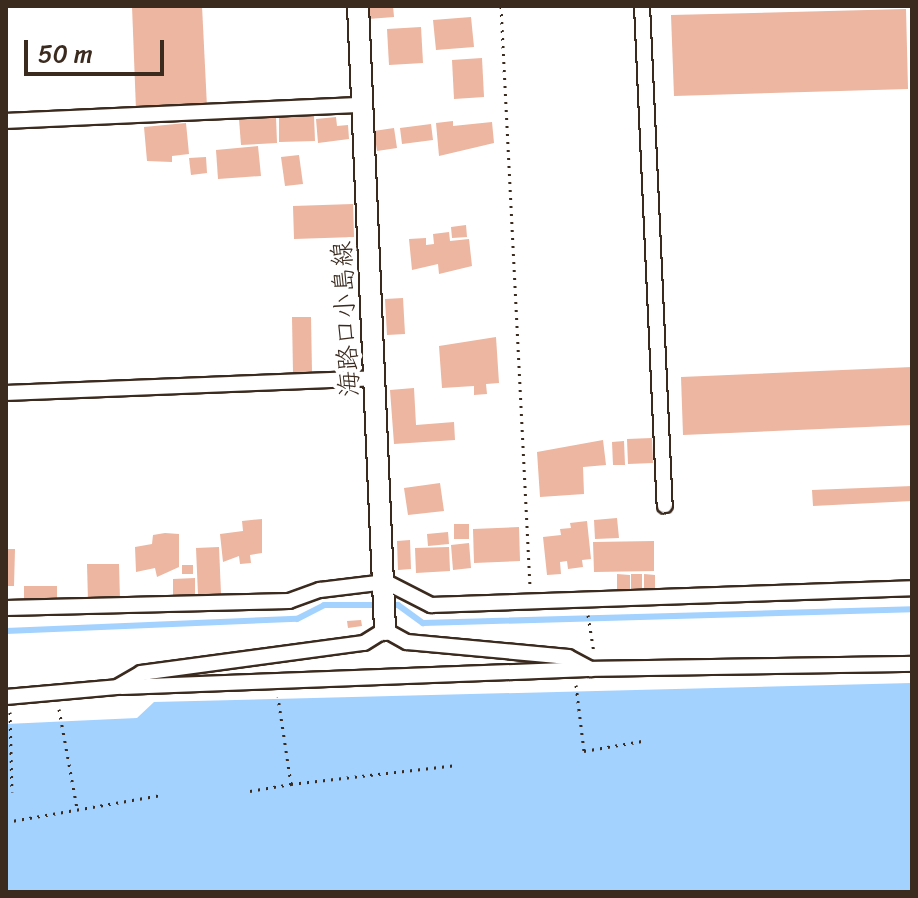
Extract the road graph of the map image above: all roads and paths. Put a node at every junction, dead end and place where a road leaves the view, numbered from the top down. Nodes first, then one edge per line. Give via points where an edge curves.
1 (358, 6) edge
2 (501, 6) edge
3 (642, 6) edge
4 (362, 105) junction
5 (6, 121) edge
6 (374, 378) junction
7 (6, 393) edge
8 (665, 505) dead end
9 (386, 584) junction
10 (912, 588) edge
11 (531, 601) junction
12 (6, 608) edge
13 (386, 620) junction
14 (589, 621) dead end
15 (912, 664) edge
16 (594, 669) junction
17 (117, 687) junction
18 (577, 691) dead end
19 (6, 697) edge
20 (278, 699) dead end
21 (61, 721) dead end
22 (10, 724) dead end
23 (642, 741) dead end
24 (457, 765) dead end
25 (291, 784) junction
26 (250, 791) dead end
27 (12, 792) dead end
28 (160, 795) dead end
29 (77, 809) junction
30 (6, 822) edge

1 - 4 main road, 海路口小島線
2 - 11 path
3 - 8 street
4 - 5 street
4 - 6 main road, 海路口小島線
6 - 7 street
6 - 9 main road, 海路口小島線
9 - 11 street via 431,605
9 - 12 street via 320,590 289,601
9 - 13 main road, 海路口小島線
10 - 11 street
13 - 16 street via 407,642 568,657
13 - 17 street via 364,643 141,673
14 - 16 path
15 - 16 street
16 - 17 street
17 - 19 street
18 - 23 path via 584,751
20 - 25 path
21 - 29 path
22 - 27 path
24 - 25 path
25 - 26 path
28 - 29 path
29 - 30 path

